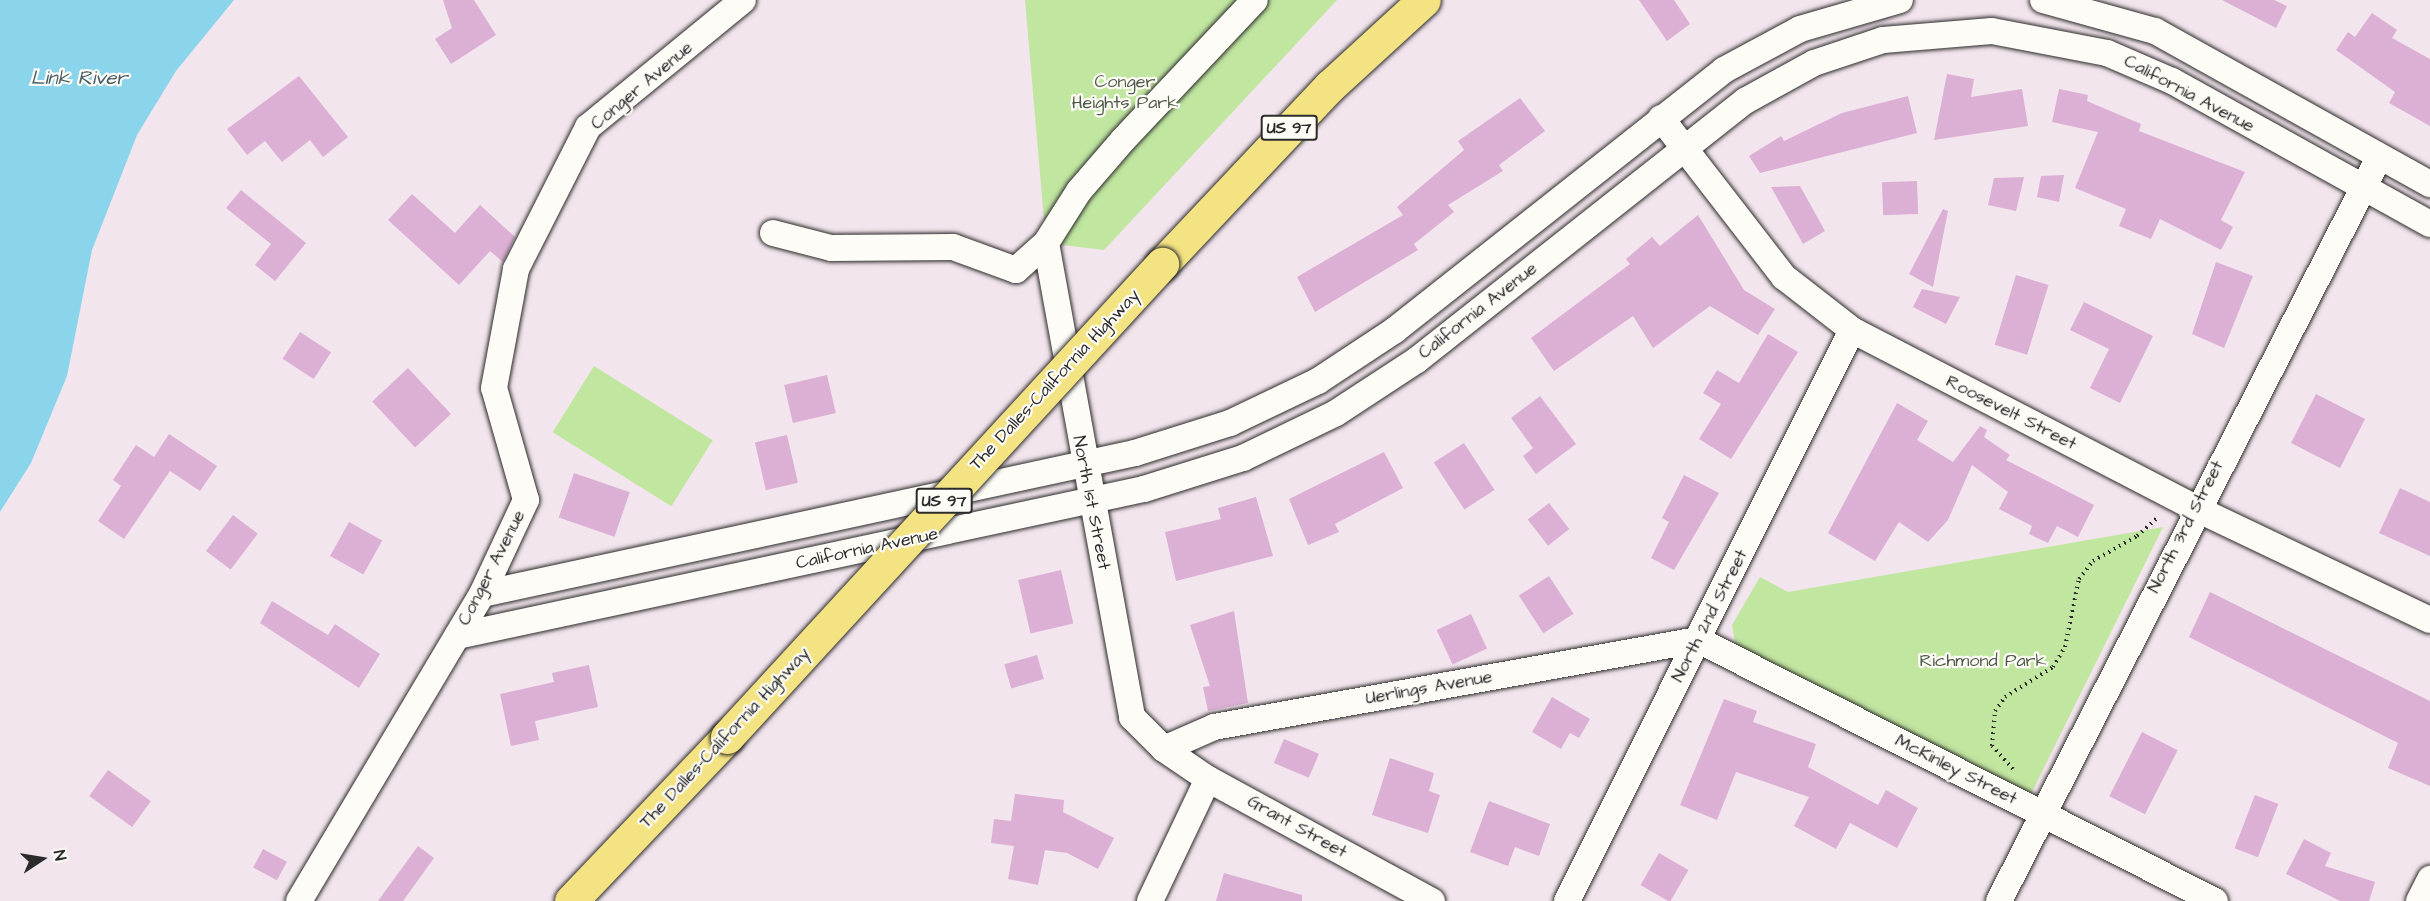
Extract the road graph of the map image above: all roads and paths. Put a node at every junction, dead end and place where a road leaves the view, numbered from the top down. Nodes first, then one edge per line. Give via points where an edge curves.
1 (743, 0) edge
2 (1255, 0) edge
3 (1424, 0) edge
4 (1900, 0) edge
5 (2043, 0) edge
6 (1661, 118) junction
7 (1684, 147) junction
8 (2379, 157) junction
9 (2430, 184) edge
10 (2361, 189) junction
11 (2430, 224) edge
12 (772, 233) dead end
13 (1046, 243) junction
14 (1852, 330) junction
15 (1082, 465) junction
16 (2173, 496) junction
17 (1090, 501) junction
18 (2195, 508) junction
19 (482, 594) junction
20 (2430, 620) edge
21 (458, 636) junction
22 (1698, 640) junction
23 (727, 737) junction
24 (1164, 749) junction
25 (1208, 779) junction
26 (2048, 803) junction
27 (2430, 879) edge
28 (299, 901) edge
29 (571, 901) edge
30 (592, 901) edge
31 (1150, 901) edge
32 (1432, 901) edge
33 (1567, 901) edge
34 (1999, 901) edge
35 (2215, 901) edge
36 (2419, 901) edge

1 - 19 street, Conger Avenue via 588,127 516,269 494,388 526,500
2 - 13 street via 1093,174
3 - 23 highway, The Dalles-California Highway / US 97, bridge via 1330,86
4 - 6 street, California Avenue via 1838,15 1761,48
5 - 8 street, California Avenue via 2155,32
6 - 7 street, Roosevelt Street
6 - 15 street, California Avenue via 1395,330 1318,381 1230,423
7 - 10 street, California Avenue via 1745,101 1814,63 1924,33 1992,32 2073,44 2141,65
7 - 14 street, Roosevelt Street via 1784,277
7 - 17 street, California Avenue via 1417,360 1336,413 1243,458
8 - 9 street, California Avenue
8 - 10 street, North 3rd Street
10 - 11 street, California Avenue
10 - 18 street, North 3rd Street
12 - 13 street via 831,248 952,247 1016,270
13 - 15 street, North 1st Street
14 - 16 street, Roosevelt Street
14 - 22 street, North 2nd Street
15 - 17 street, North 1st Street
15 - 19 street, California Avenue
16 - 18 street, Roosevelt Street
16 - 26 path via 2137,536 2093,561 2079,579 2065,647 2054,667 2005,697 1995,711 1992,746
17 - 21 street, California Avenue
17 - 24 street, North 1st Street via 1132,717
18 - 20 street, Roosevelt Street
18 - 26 street, North 3rd Street
19 - 21 street, Conger Avenue
21 - 28 street, Conger Avenue
22 - 24 street, Uerlings Avenue via 1214,727
22 - 26 street, McKinley Street
22 - 33 street, North 2nd Street
23 - 29 highway, The Dalles-California Highway / US 97
23 - 30 highway
24 - 25 street, Grant Street
25 - 31 street
25 - 32 street, Grant Street
26 - 34 street, North 3rd Street
26 - 35 street, McKinley Street
27 - 36 street

